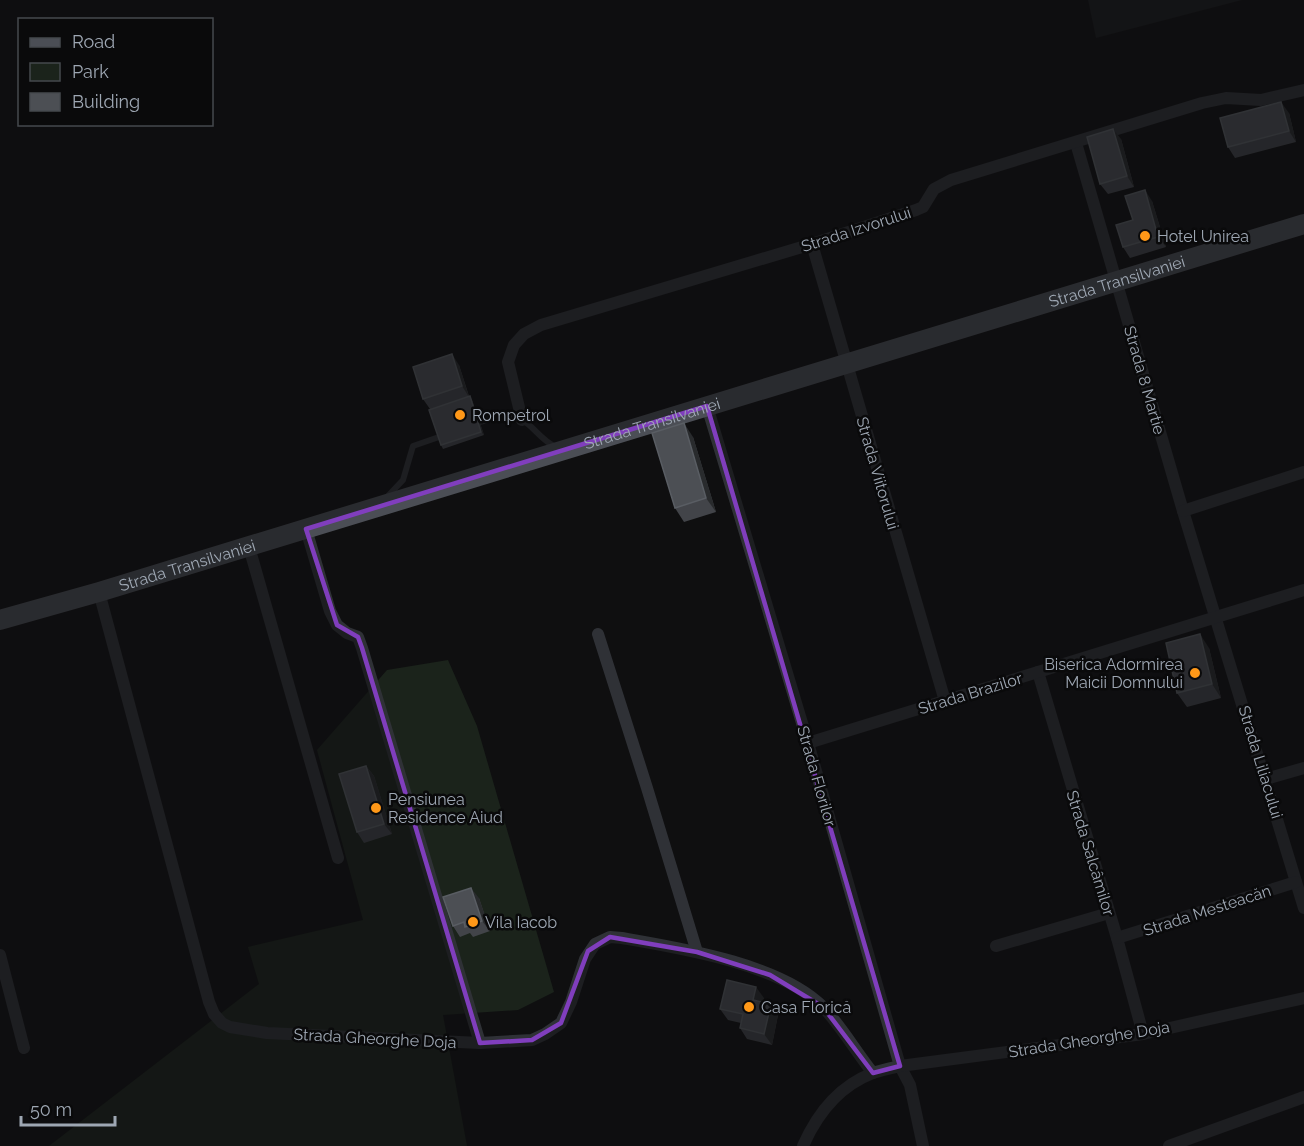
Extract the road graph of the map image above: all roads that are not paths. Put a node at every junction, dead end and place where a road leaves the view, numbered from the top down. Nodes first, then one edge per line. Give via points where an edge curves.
1 (1304, 90) edge
2 (1076, 143) junction
3 (1304, 224) edge
4 (812, 244) junction
5 (1116, 282) junction
6 (846, 364) junction
7 (707, 406) junction
8 (522, 420) junction
9 (480, 422) edge
10 (439, 437) edge
11 (564, 451) junction
12 (1304, 472) edge
13 (376, 508) junction
14 (1184, 511) junction
15 (306, 529) junction
16 (249, 547) junction
17 (1304, 590) edge
18 (99, 592) junction
19 (1216, 616) junction
20 (0, 620) edge
21 (598, 634) dead end
22 (1038, 672) junction
23 (945, 701) junction
24 (808, 743) junction
25 (1304, 768) edge
26 (1266, 778) junction
27 (338, 858) dead end
28 (1296, 882) junction
29 (1304, 908) edge
30 (1109, 913) junction
31 (1117, 938) junction
32 (996, 946) dead end
33 (697, 952) junction
34 (0, 955) edge
35 (1304, 998) edge
36 (1143, 1034) junction
37 (480, 1043) junction
38 (24, 1048) dead end
39 (900, 1066) junction
40 (873, 1073) junction
41 (1304, 1097) edge
42 (803, 1146) edge
43 (923, 1146) edge
44 (1169, 1146) edge

1 - 2 street, Strada Izvorului via 1261,100 1226,98 1202,103
2 - 4 street, Strada Izvorului via 951,180 934,189 923,207
2 - 5 street, Strada 8 Martie
3 - 5 main road, Strada Transilvaniei
4 - 6 street, Strada Viitorului
4 - 8 street, Strada Izvorului via 541,325 524,334 514,345 508,362
5 - 6 main road, Strada Transilvaniei
5 - 14 street, Strada 8 Martie
6 - 7 main road, Strada Transilvaniei
6 - 23 street, Strada Viitorului
7 - 11 main road, Strada Transilvaniei
7 - 24 street, Strada Florilor
8 - 9 lane via 492,418
8 - 11 lane via 546,443
10 - 13 lane via 413,446 403,480
11 - 13 main road, Strada Transilvaniei
12 - 14 street
13 - 15 main road, Strada Transilvaniei
14 - 19 street, Strada 8 Martie
15 - 16 main road, Strada Transilvaniei
15 - 37 street via 337,626 358,637 362,648
16 - 18 main road, Strada Transilvaniei
16 - 27 street
17 - 19 street, Strada Brazilor
18 - 20 main road, Strada Transilvaniei
18 - 37 street, Strada Gheorghe Doja via 214,1014 230,1027 267,1033
19 - 22 street, Strada Brazilor
19 - 26 street, Strada Liliacului
21 - 33 street
22 - 23 street, Strada Brazilor
22 - 30 street, Strada Salcâmilor
23 - 24 street, Strada Brazilor
24 - 39 street, Strada Florilor
25 - 26 street
26 - 28 street, Strada Liliacului
28 - 29 street, Strada Liliacului
28 - 31 street, Strada Mesteacăn
30 - 31 street, Strada Salcâmilor
30 - 32 street
31 - 36 street, Strada Salcâmilor
33 - 37 street, Strada Gheorghe Doja via 622,938 601,940 588,951 561,1023 532,1040
33 - 40 street, Strada Gheorghe Doja via 770,975 808,994 823,1007
34 - 38 street
35 - 36 street, Strada Gheorghe Doja
36 - 39 street, Strada Gheorghe Doja
39 - 40 street, Strada Gheorghe Doja
39 - 43 street, Strada Florilor via 910,1085
40 - 42 street, Strada Gheorghe Doja via 840,1091
41 - 44 street

